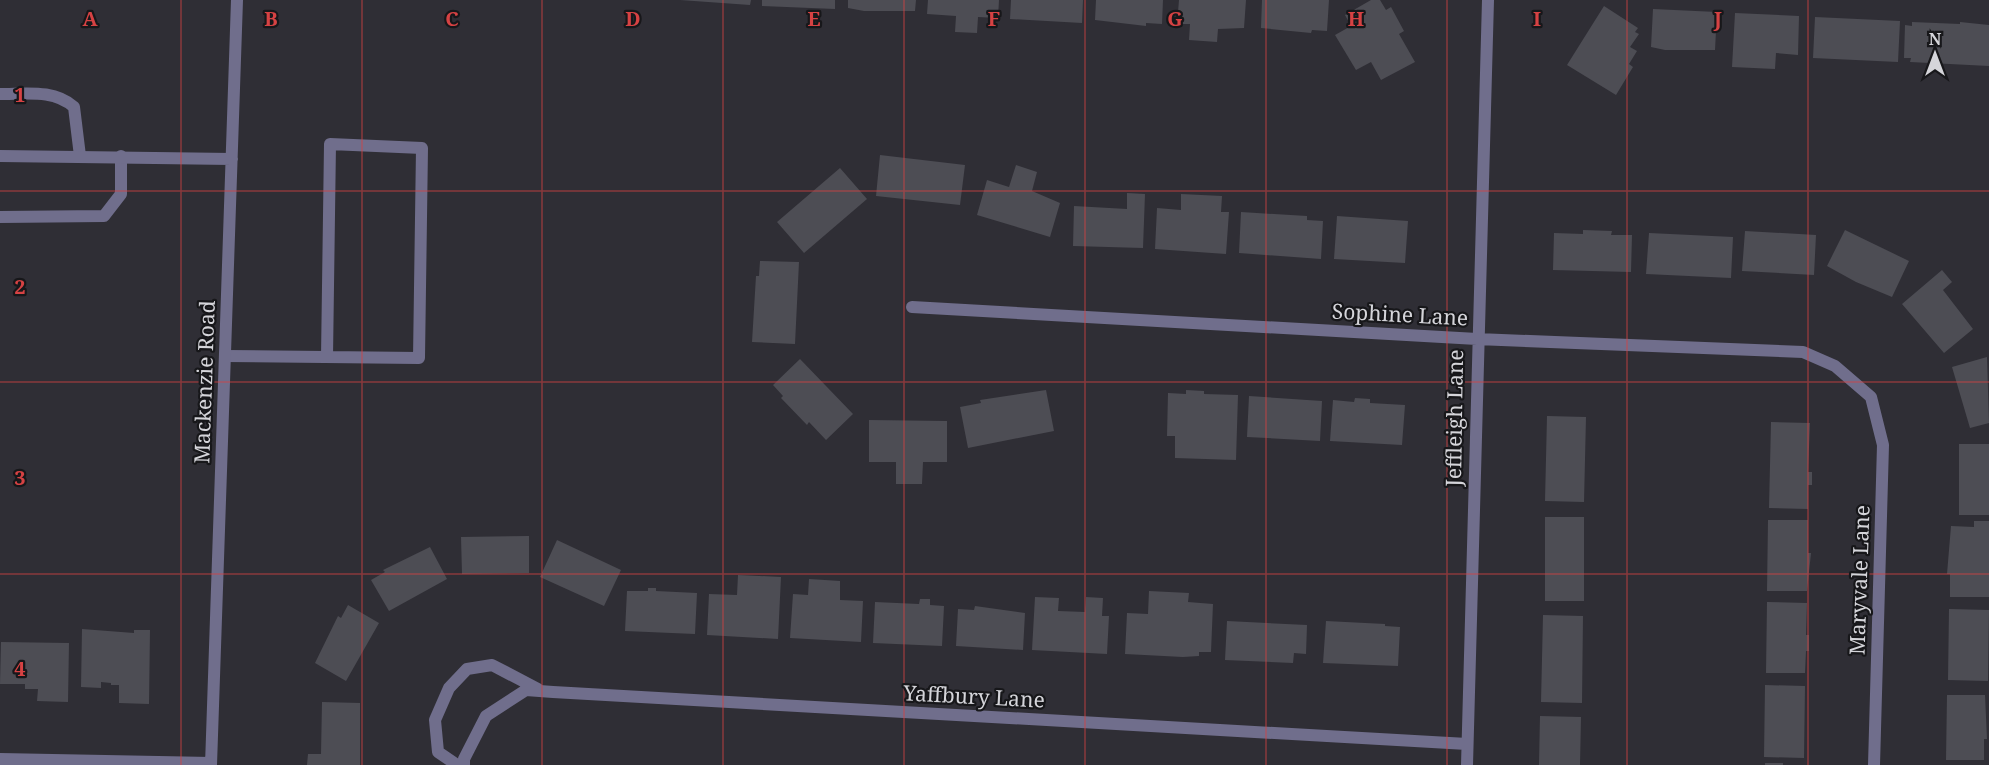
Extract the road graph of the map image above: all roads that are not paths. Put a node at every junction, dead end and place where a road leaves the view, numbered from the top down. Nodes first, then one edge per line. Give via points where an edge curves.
1 (237, 0) edge
2 (1488, 0) edge
3 (0, 94) edge
4 (0, 156) edge
5 (80, 156) junction
6 (121, 156) junction
7 (232, 159) junction
8 (0, 217) edge
9 (912, 307) dead end
10 (1477, 339) junction
11 (225, 356) junction
12 (327, 357) junction
13 (1871, 397) joint
14 (539, 689) junction
15 (1467, 744) junction
16 (0, 759) edge
17 (211, 764) edge
18 (457, 765) edge
19 (464, 765) edge
20 (1467, 765) edge
21 (1874, 765) edge

1 - 7 street, Mackenzie Road
2 - 10 street, Jeffleigh Lane
3 - 5 street via 63,97 74,106
4 - 5 street
5 - 6 street
6 - 7 street
6 - 8 street via 121,194 104,216
7 - 11 street, Mackenzie Road
9 - 10 street, Sophine Lane
10 - 13 street, Sophine Lane via 1803,352 1835,366
10 - 15 street, Jeffleigh Lane
11 - 12 street
11 - 17 street, Mackenzie Road
12 - 12 street via 419,358 422,148 330,144
13 - 21 street, Maryvale Lane via 1883,445
14 - 15 street, Yaffbury Lane
14 - 18 street via 492,665 467,669 448,688 435,720 438,752
14 - 19 street, Yaffbury Lane via 526,690 486,716
15 - 20 street, Jeffleigh Lane
16 - 17 street

